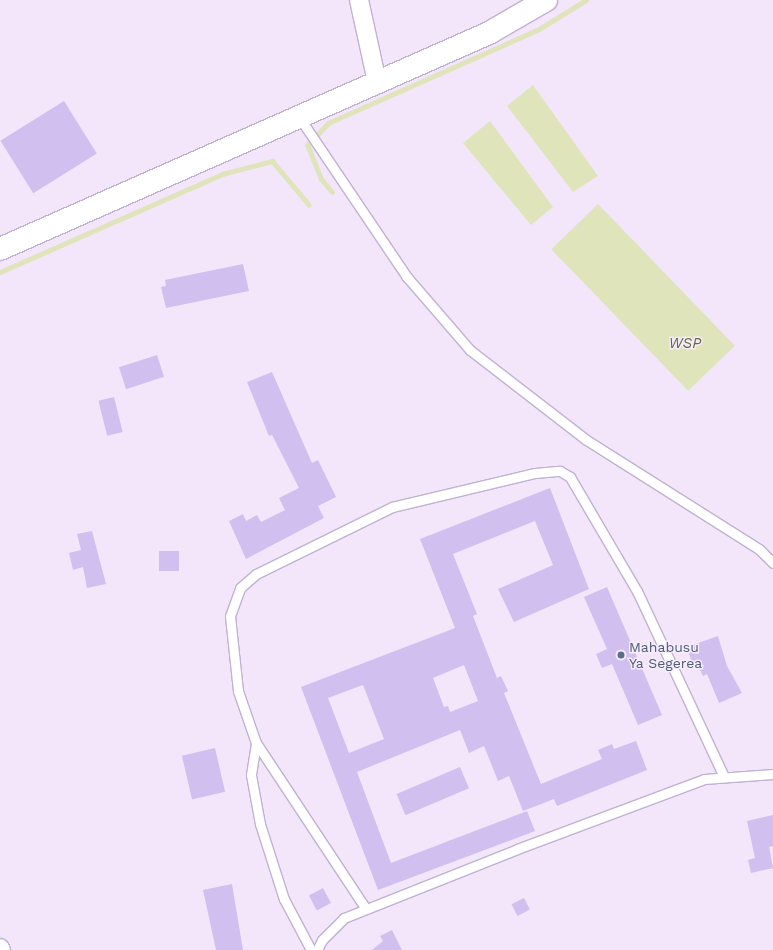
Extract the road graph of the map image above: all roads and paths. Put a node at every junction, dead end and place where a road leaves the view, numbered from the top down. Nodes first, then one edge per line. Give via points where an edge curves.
1 (359, 0) edge
2 (546, 0) edge
3 (377, 82) junction
4 (299, 117) junction
5 (0, 249) edge
6 (773, 563) edge
7 (256, 743) junction
8 (773, 774) edge
9 (724, 777) junction
10 (366, 909) junction
11 (311, 950) edge
12 (318, 950) edge

1 - 3 street
2 - 3 main road via 489,34
3 - 4 main road
4 - 5 main road
4 - 6 lane via 407,277 470,350 585,439 759,549
7 - 9 lane via 238,691 229,632 232,604 246,580 284,557 392,507 436,494 560,471 576,483 637,591
7 - 10 lane
7 - 11 lane via 251,775 260,824 284,899
8 - 9 lane
9 - 10 lane via 704,779 670,791
10 - 12 lane via 344,918 322,940

